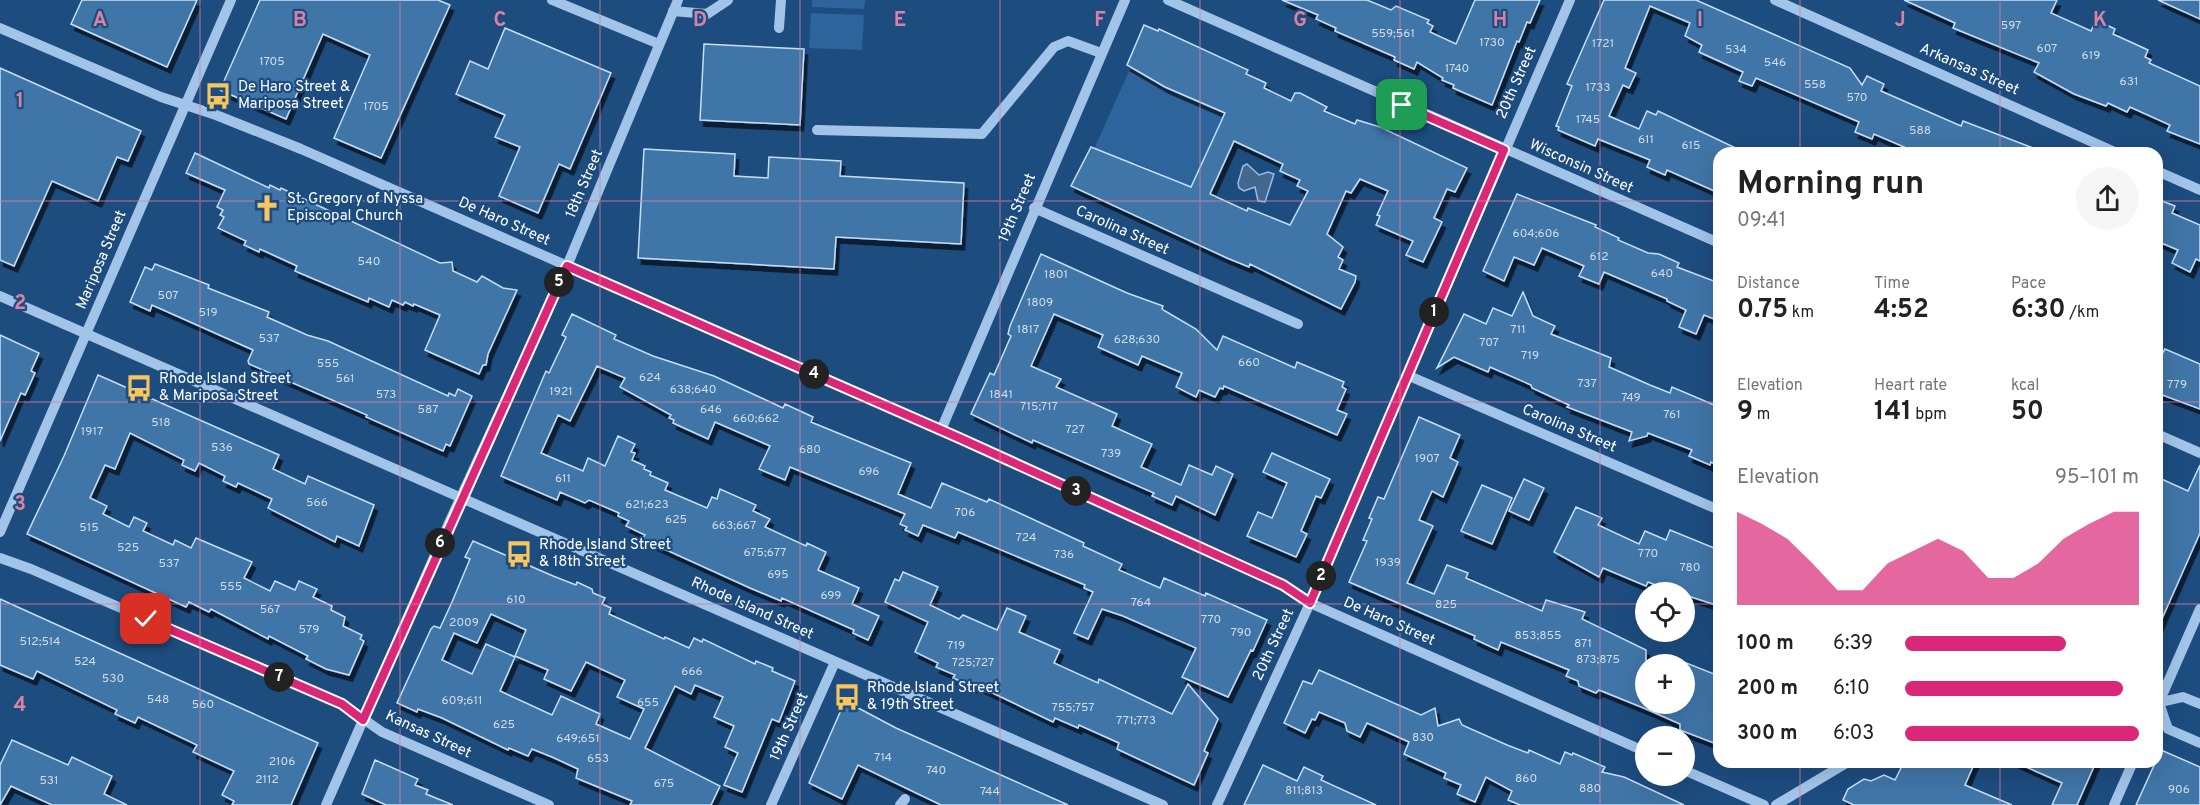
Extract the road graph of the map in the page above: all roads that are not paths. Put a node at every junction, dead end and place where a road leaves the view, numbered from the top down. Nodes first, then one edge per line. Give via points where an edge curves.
1 (231, 0) edge
2 (552, 0) edge
3 (678, 0) edge
4 (728, 0) edge
5 (781, 0) edge
6 (1125, 0) edge
7 (1168, 0) edge
8 (1570, 0) edge
9 (1775, 0) edge
10 (674, 11) junction
11 (0, 28) edge
12 (779, 28) dead end
13 (659, 44) junction
14 (1101, 53) junction
15 (185, 105) junction
16 (817, 129) dead end
17 (2104, 147) edge
18 (1504, 150) junction
19 (2163, 174) edge
20 (2200, 190) edge
21 (1034, 208) junction
22 (1713, 240) edge
23 (567, 266) junction
24 (0, 296) edge
25 (1298, 324) dead end
26 (87, 334) junction
27 (1407, 375) junction
28 (941, 430) junction
29 (2163, 437) edge
30 (2200, 453) edge
31 (461, 498) junction
32 (1713, 507) edge
33 (0, 532) edge
34 (0, 558) edge
35 (1310, 603) junction
36 (2200, 609) edge
37 (835, 662) junction
38 (2163, 693) edge
39 (2163, 703) edge
40 (2200, 704) edge
41 (2163, 716) edge
42 (363, 720) junction
43 (2200, 743) edge
44 (1635, 747) edge
45 (1838, 768) edge
46 (2130, 768) edge
47 (1695, 775) edge
48 (326, 805) edge
49 (549, 805) edge
50 (771, 805) edge
51 (1163, 805) edge
52 (1217, 805) edge
53 (1764, 805) edge
54 (1776, 805) edge
55 (2114, 805) edge

1 - 15 street, Mariposa Street
2 - 13 street
3 - 10 street, 18th Street
4 - 10 street via 707,14
5 - 12 street
6 - 14 street, 19th Street
7 - 18 street, Wisconsin Street
8 - 18 street, 20th Street
9 - 17 street, Arkansas Street
10 - 13 street, 18th Street
11 - 15 street, De Haro Street
13 - 23 street, 18th Street
14 - 16 street via 1068,41 1054,47 982,134
14 - 21 street, 19th Street
15 - 23 street, De Haro Street via 301,149
15 - 26 street, Mariposa Street
18 - 22 street, Wisconsin Street
18 - 27 street, 20th Street
19 - 20 street
21 - 25 street, Carolina Street
21 - 28 street, 19th Street
23 - 28 street, De Haro Street
23 - 31 street, 18th Street
24 - 26 street, Rhode Island Street
26 - 31 street, Rhode Island Street
26 - 33 street, Mariposa Street
27 - 32 street, Carolina Street
27 - 35 street, 20th Street
28 - 35 street, De Haro Street via 1283,585
29 - 30 street
31 - 37 street, Rhode Island Street
31 - 42 street, 18th Street
34 - 42 street, Kansas Street via 342,704
35 - 44 street, De Haro Street
35 - 52 street, 20th Street
36 - 38 street
37 - 50 street, 19th Street
37 - 51 street, Rhode Island Street
39 - 40 street via 2183,697
41 - 43 street via 2168,729
42 - 48 street, 18th Street
42 - 49 street, Kansas Street via 382,732
45 - 54 street
46 - 55 street
47 - 53 street

